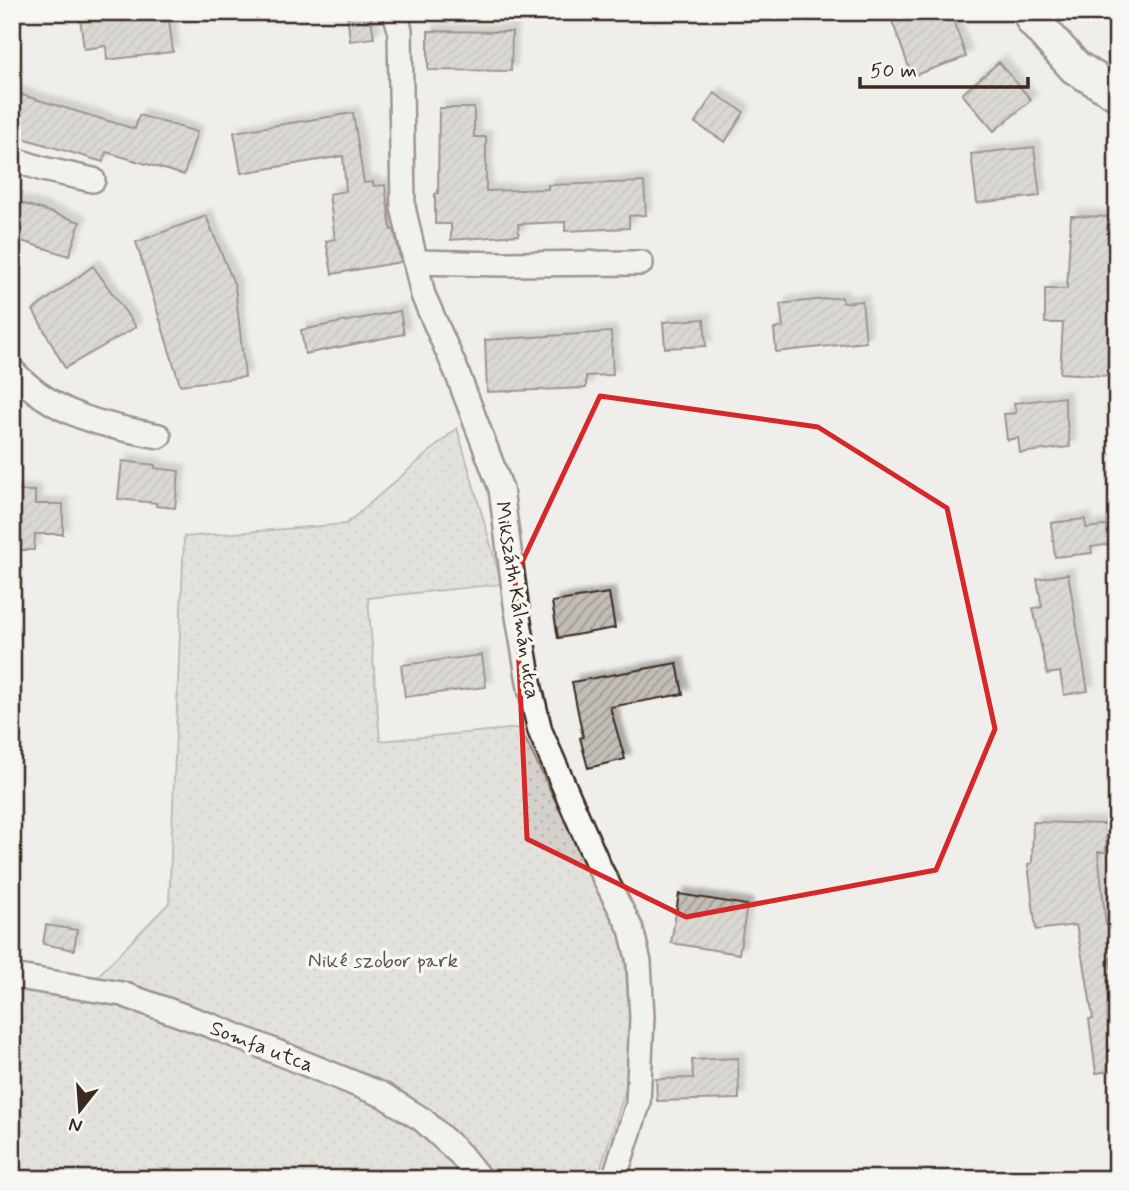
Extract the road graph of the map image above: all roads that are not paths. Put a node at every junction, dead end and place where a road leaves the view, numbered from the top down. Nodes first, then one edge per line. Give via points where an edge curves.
1 (395, 12) edge
2 (1030, 12) edge
3 (1117, 93) edge
4 (12, 159) edge
5 (93, 180) dead end
6 (416, 262) junction
7 (641, 263) dead end
8 (12, 370) edge
9 (159, 436) dead end
10 (12, 976) edge
11 (481, 1179) edge
12 (614, 1179) edge

1 - 6 street, Mikszáth Kálmán utca via 400,30 403,207
2 - 3 street via 1075,67
4 - 5 street
6 - 7 street
6 - 12 street, Mikszáth Kálmán utca via 424,295 501,489 540,731 631,929 639,962 638,1104
8 - 9 street via 58,408
10 - 11 street, Somfa utca via 122,994 383,1095 424,1120

